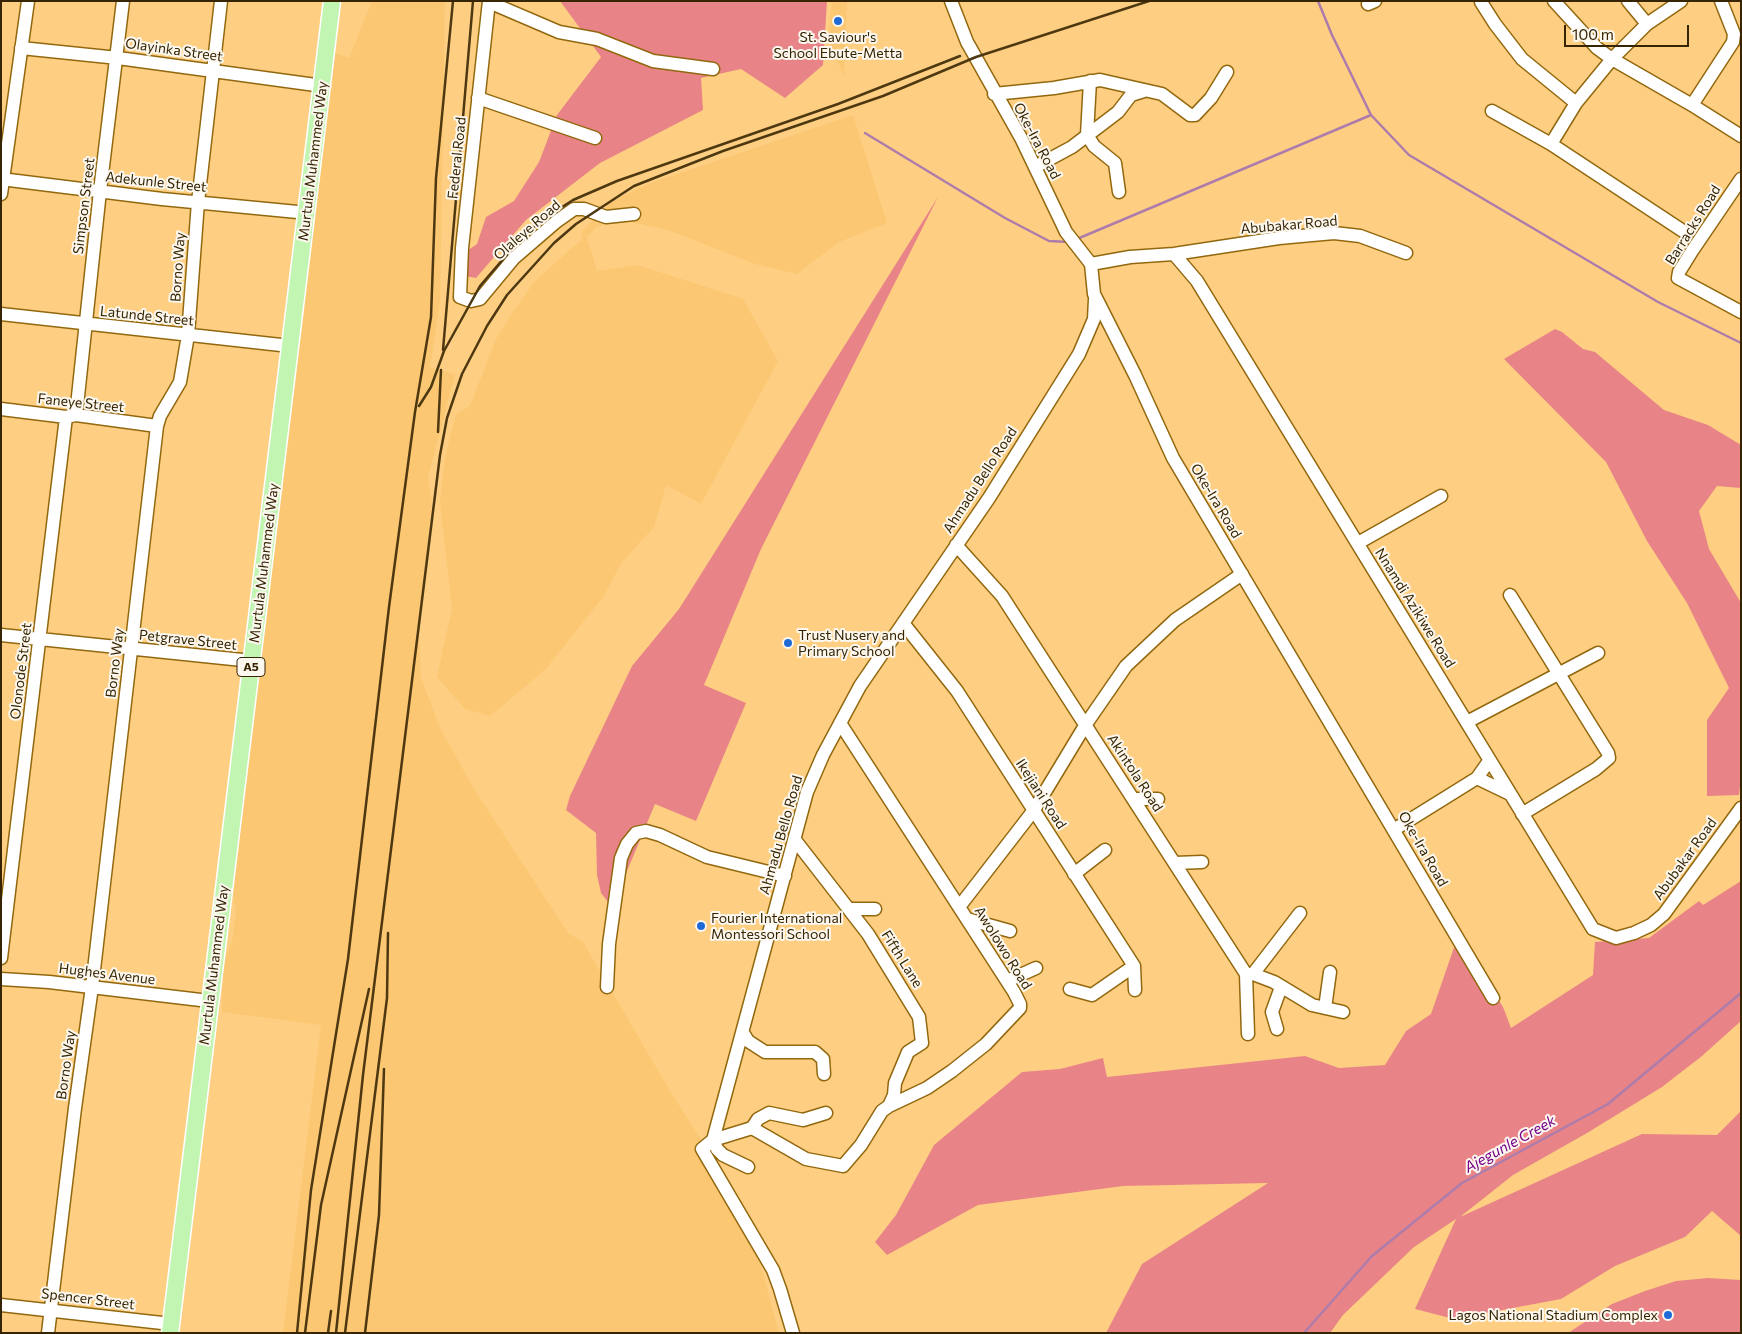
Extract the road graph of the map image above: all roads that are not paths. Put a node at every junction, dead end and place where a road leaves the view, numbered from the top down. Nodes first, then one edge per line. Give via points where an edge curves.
1 (28, 1) edge
2 (123, 1) edge
3 (221, 1) edge
4 (332, 1) edge
5 (951, 1) edge
6 (1554, 1) edge
7 (1628, 1) edge
8 (1681, 1) edge
9 (1720, 1) edge
10 (489, 2) edge
11 (1482, 2) edge
12 (1647, 24) junction
13 (20, 48) junction
14 (118, 58) junction
15 (1612, 59) junction
16 (713, 68) dead end
17 (213, 71) junction
18 (1227, 72) dead end
19 (1090, 81) junction
20 (323, 86) junction
21 (1144, 91) junction
22 (994, 94) junction
23 (478, 98) junction
24 (1576, 103) junction
25 (1692, 105) junction
26 (1492, 111) dead end
27 (1087, 135) junction
28 (1741, 136) edge
29 (595, 138) dead end
30 (1551, 144) junction
31 (1035, 167) junction
32 (2, 179) edge
33 (1741, 179) edge
34 (100, 191) junction
35 (1119, 192) dead end
36 (1, 194) edge
37 (198, 202) junction
38 (308, 213) junction
39 (634, 214) dead end
40 (1686, 233) dead end
41 (1406, 253) dead end
42 (1174, 254) junction
43 (1091, 264) junction
44 (1094, 294) junction
45 (480, 299) joint
46 (1741, 312) edge
47 (1, 314) edge
48 (86, 324) junction
49 (188, 335) junction
50 (290, 346) junction
51 (1, 409) edge
52 (71, 416) junction
53 (157, 426) junction
54 (1441, 496) dead end
55 (1358, 543) junction
56 (956, 545) junction
57 (1242, 574) junction
58 (1510, 595) dead end
59 (903, 623) junction
60 (1, 636) edge
61 (40, 640) junction
62 (132, 649) junction
63 (1598, 653) dead end
64 (252, 662) junction
65 (1558, 673) junction
66 (1468, 722) junction
67 (840, 723) junction
68 (1086, 724) junction
69 (1489, 761) junction
70 (1477, 778) junction
71 (1508, 793) junction
72 (1134, 799) junction
73 (1158, 799) dead end
74 (1741, 808) edge
75 (1034, 810) junction
76 (1522, 814) junction
77 (1394, 829) junction
78 (795, 840) junction
79 (1105, 850) dead end
80 (1202, 862) dead end
81 (1175, 863) junction
82 (1074, 874) junction
83 (785, 876) junction
84 (959, 907) junction
85 (850, 909) junction
86 (875, 910) dead end
87 (1300, 913) dead end
88 (967, 919) junction
89 (1650, 925) joint
90 (1010, 931) dead end
91 (1, 958) edge
92 (1134, 966) junction
93 (1036, 968) dead end
94 (1330, 972) dead end
95 (1249, 974) junction
96 (1, 979) edge
97 (1007, 981) junction
98 (92, 987) junction
99 (607, 987) dead end
100 (1281, 987) junction
101 (1070, 989) dead end
102 (1135, 990) dead end
103 (1493, 998) dead end
104 (210, 1000) junction
105 (1325, 1008) junction
106 (1343, 1012) dead end
107 (1277, 1028) dead end
108 (743, 1033) junction
109 (1248, 1034) dead end
110 (824, 1074) dead end
111 (889, 1106) junction
112 (826, 1113) dead end
113 (752, 1128) junction
114 (713, 1140) junction
115 (748, 1167) dead end
116 (1, 1305) edge
117 (51, 1310) junction
118 (170, 1329) edge
119 (48, 1333) edge
120 (793, 1333) edge

1 - 13 street
2 - 14 street, Simpson Street
3 - 17 street, Borno Way
4 - 20 main road, Murtula Muhammed Way / A5
5 - 22 street, Oke-Ira Road via 967,42
6 - 15 street via 1597,48
7 - 12 street
8 - 12 street
9 - 25 street via 1734,34 1733,42
10 - 16 street via 559,32 597,39 653,61
10 - 23 street, Federal Road
11 - 24 street via 1522,59
12 - 15 street
13 - 14 street, Olayinka Street
13 - 32 street
14 - 17 street, Olayinka Street
14 - 34 street, Simpson Street
15 - 24 street
15 - 25 street
17 - 20 street, Olayinka Street
17 - 37 street, Borno Way
18 - 21 street via 1211,98 1194,115 1162,94
19 - 21 street via 1115,83
19 - 22 street
19 - 27 street
20 - 38 main road, Murtula Muhammed Way / A5
21 - 27 street via 1131,95 1118,112
22 - 31 street, Oke-Ira Road
23 - 29 street
23 - 45 street, Federal Road via 460,297 472,301
24 - 30 street
25 - 28 street
26 - 30 street
27 - 31 street
27 - 35 street via 1094,146 1115,163
30 - 40 street
31 - 43 street, Oke-Ira Road via 1066,232
32 - 34 street, Adekunle Street
32 - 36 street
33 - 46 street, Barracks Road via 1692,251 1678,278
34 - 37 street, Adekunle Street
34 - 48 street, Simpson Street
37 - 38 street, Adekunle Street
37 - 49 street, Borno Way
38 - 50 main road, Murtula Muhammed Way / A5
39 - 45 street, Olaleye Road via 606,217 584,209 574,210 514,258
41 - 42 street, Abubakar Road via 1360,236 1334,232
42 - 43 street
42 - 55 street, Nnamdi Azikiwe Road via 1197,281
43 - 44 street, Oke-Ira Road
44 - 56 street, Ahmadu Bello Road via 1094,318 1079,354
44 - 57 street, Oke-Ira Road via 1173,458
47 - 48 street, Latunde Street
48 - 49 street, Latunde Street
48 - 52 street, Simpson Street
49 - 50 street, Latunde Street
49 - 53 street, Borno Way via 180,382
50 - 64 main road, Murtula Muhammed Way / A5
51 - 52 street, Faneye Street
52 - 53 street, Faneye Street
52 - 61 street, Olonode Street
53 - 62 street, Borno Way
54 - 55 street
55 - 66 street, Nnamdi Azikiwe Road via 1401,618
56 - 59 street, Ahmadu Bello Road
56 - 68 street, Akintola Road via 1002,596
57 - 68 street via 1157,636 1126,666
57 - 77 street, Oke-Ira Road
58 - 65 street
59 - 67 street, Ahmadu Bello Road via 860,686
59 - 75 street, Ikejiani Road via 957,691
60 - 61 street, Petgrave Street
61 - 62 street, Petgrave Street
61 - 91 street, Olonode Street
62 - 64 street, Petgrave Street
62 - 98 street, Borno Way
63 - 65 street
64 - 104 main road, Murtula Muhammed Way / A5
65 - 66 street
65 - 76 street via 1608,753 1608,761
66 - 69 street, Nnamdi Azikiwe Road
67 - 78 street, Ahmadu Bello Road via 807,792
67 - 84 street, Awolowo Road
68 - 72 street, Akintola Road
68 - 75 street
69 - 70 street
69 - 71 street, Nnamdi Azikiwe Road
70 - 71 street
70 - 77 street
71 - 76 street, Nnamdi Azikiwe Road
72 - 73 street
72 - 81 street, Akintola Road
74 - 89 street, Abubakar Road via 1664,914
75 - 82 street, Ikejiani Road
75 - 84 street
76 - 89 street, Nnamdi Azikiwe Road via 1593,929 1616,938
77 - 103 street, Oke-Ira Road
78 - 83 street, Ahmadu Bello Road
78 - 85 street, Fifth Lane
79 - 82 street
80 - 81 street
81 - 95 street, Akintola Road
82 - 92 street, Ikejiani Road
83 - 99 street via 707,857 660,835 646,831 636,833 621,858 609,944
83 - 108 street, Ahmadu Bello Road
84 - 88 street, Awolowo Road
85 - 86 street
85 - 111 street, Fifth Lane via 919,1017 922,1043 908,1052 894,1083 894,1095
87 - 95 street
88 - 90 street
88 - 97 street, Awolowo Road
92 - 101 street via 1092,995
92 - 102 street
93 - 97 street
94 - 105 street
95 - 100 street
95 - 109 street
96 - 98 street, Hughes Avenue
97 - 111 street, Awolowo Road via 1020,1004 1018,1012 986,1044 952,1071 927,1088
98 - 104 street, Hughes Avenue
98 - 117 street, Borno Way
100 - 105 street via 1312,1005
100 - 107 street via 1272,1012
104 - 118 main road, Murtula Muhammed Way / A5
105 - 106 street
108 - 110 street via 748,1041 765,1052 815,1052 823,1059
108 - 114 street, Ahmadu Bello Road
111 - 113 street, Awolowo Road via 882,1111 861,1145 843,1166 806,1159
112 - 113 street via 803,1120 769,1113 758,1119
113 - 114 street
114 - 115 street via 724,1155
114 - 120 street via 702,1149 773,1270
116 - 117 street, Spencer Street
117 - 118 street, Spencer Street
117 - 119 street, Borno Way

